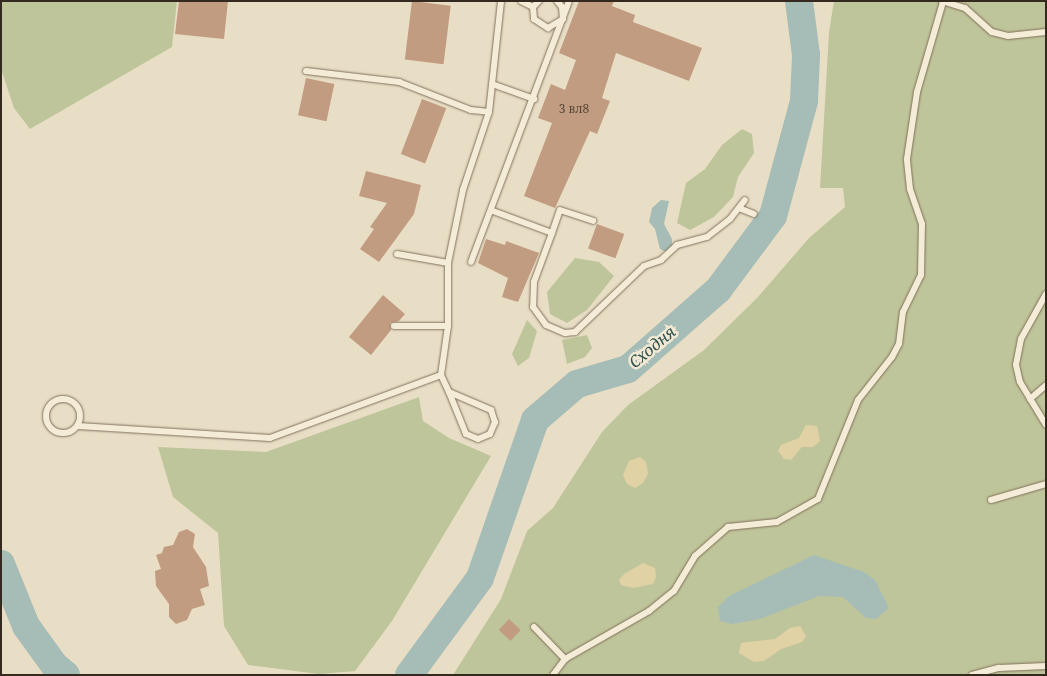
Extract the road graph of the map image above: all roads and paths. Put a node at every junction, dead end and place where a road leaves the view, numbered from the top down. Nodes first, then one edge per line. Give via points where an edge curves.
1 (501, 1) edge
2 (521, 1) edge
3 (539, 1) edge
4 (557, 1) edge
5 (570, 1) edge
6 (942, 2) edge
7 (533, 7) junction
8 (563, 19) junction
9 (1046, 32) edge
10 (306, 71) dead end
11 (492, 84) junction
12 (534, 99) junction
13 (489, 112) junction
14 (745, 200) dead end
15 (739, 208) junction
16 (493, 211) junction
17 (754, 214) dead end
18 (593, 221) dead end
19 (552, 233) junction
20 (397, 254) dead end
21 (471, 262) dead end
22 (448, 263) junction
23 (1046, 294) edge
24 (394, 326) dead end
25 (448, 326) junction
26 (441, 375) junction
27 (1046, 386) edge
28 (450, 392) junction
29 (1030, 399) junction
30 (1046, 424) edge
31 (78, 426) junction
32 (1046, 484) edge
33 (991, 500) dead end
34 (534, 626) dead end
35 (565, 659) junction
36 (1046, 666) edge
37 (553, 675) edge
38 (972, 675) edge

1 - 11 lane
2 - 7 lane
3 - 7 lane
4 - 8 lane via 562,7
5 - 8 lane
6 - 9 lane via 965,8 992,32 1008,36
6 - 35 lane via 917,92 907,159 910,189 922,224 922,275 903,312 898,344 892,357 858,400 818,499 777,522 728,527 695,556 674,591 649,611
7 - 8 lane via 534,19 542,27 553,27
8 - 12 lane
10 - 13 lane via 399,82 471,110
11 - 12 lane
11 - 13 lane
12 - 16 lane
13 - 22 lane via 463,190
14 - 15 lane
15 - 17 lane
15 - 19 lane via 707,237 677,244 660,260 644,266 575,332 565,333 546,325 533,307 534,282
16 - 19 lane
16 - 21 lane
18 - 19 lane via 560,210
20 - 22 lane
22 - 25 lane
23 - 29 lane via 1021,338 1016,365 1020,382
24 - 25 lane
25 - 26 lane
26 - 28 lane
26 - 31 lane via 270,438
27 - 29 lane
28 - 28 lane via 466,434 478,439 490,434 495,422 491,410
29 - 30 lane
31 - 31 lane via 79,410 70,401 58,399 47,408 46,423 56,432 69,432
32 - 33 lane
34 - 35 lane
35 - 37 lane
36 - 38 lane via 999,668

